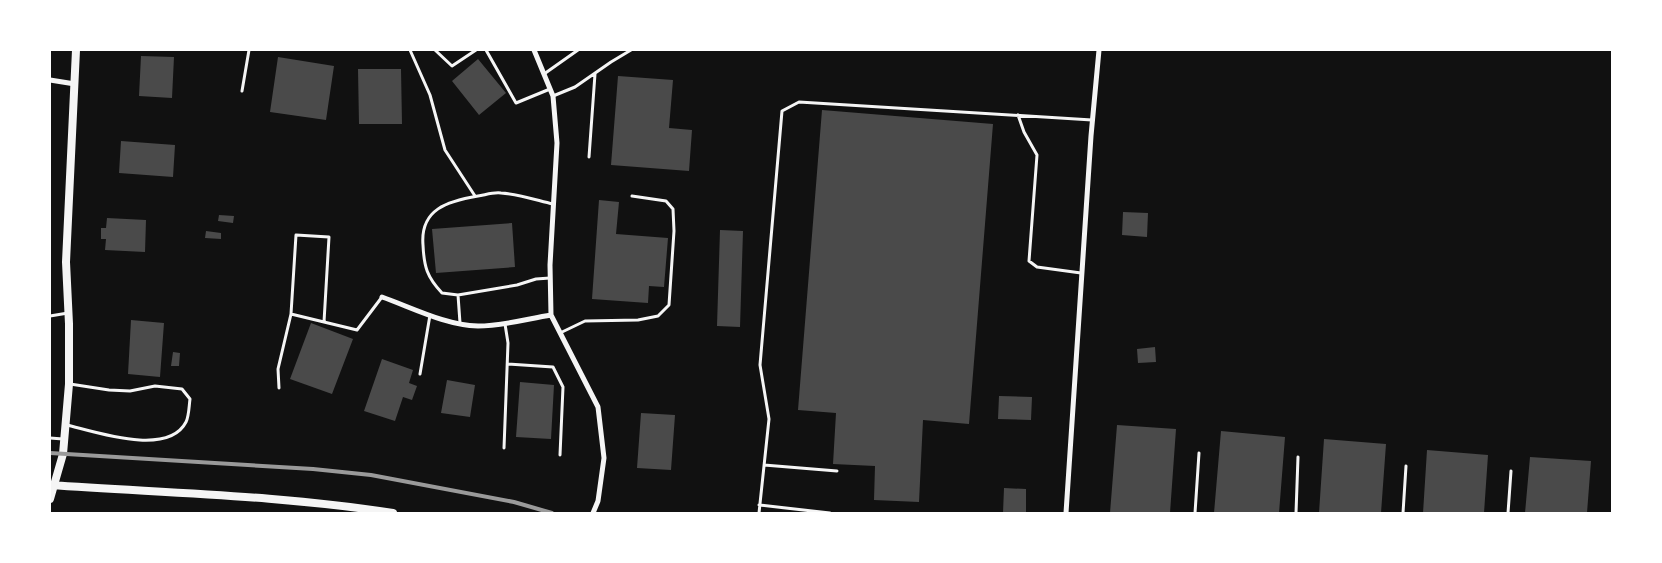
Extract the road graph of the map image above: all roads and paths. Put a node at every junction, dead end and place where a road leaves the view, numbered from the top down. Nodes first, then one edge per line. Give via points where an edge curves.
1 (76, 50) edge
2 (249, 50) edge
3 (410, 50) edge
4 (435, 50) edge
5 (476, 50) edge
6 (486, 50) edge
7 (534, 50) edge
8 (578, 50) edge
9 (631, 50) edge
10 (1099, 50) edge
11 (595, 73) junction
12 (544, 74) junction
13 (50, 80) edge
14 (75, 84) junction
15 (550, 89) junction
16 (242, 91) dead end
17 (553, 96) junction
18 (1018, 115) junction
19 (1093, 120) junction
20 (589, 157) dead end
21 (475, 196) junction
22 (632, 196) dead end
23 (554, 204) junction
24 (1082, 273) junction
25 (550, 278) junction
26 (458, 294) junction
27 (382, 297) joint
28 (69, 313) junction
29 (291, 313) junction
30 (430, 314) junction
31 (550, 315) junction
32 (50, 316) edge
33 (324, 322) junction
34 (460, 323) junction
35 (504, 323) junction
36 (560, 333) junction
37 (508, 364) junction
38 (420, 374) dead end
39 (69, 384) junction
40 (279, 388) dead end
41 (65, 424) junction
42 (50, 438) edge
43 (64, 439) junction
44 (504, 448) dead end
45 (1199, 453) dead end
46 (560, 454) dead end
47 (1298, 456) dead end
48 (764, 464) junction
49 (1406, 466) dead end
50 (1511, 471) dead end
51 (837, 472) dead end
52 (52, 485) edge
53 (50, 499) edge
54 (759, 505) junction
55 (393, 513) edge
56 (593, 513) edge
57 (758, 513) edge
58 (830, 513) edge
59 (1066, 513) edge
60 (1195, 513) edge
61 (1296, 513) edge
62 (1403, 513) edge
63 (1508, 513) edge

1 - 14 street
2 - 16 lane
3 - 21 lane via 430,95 446,150
4 - 5 lane via 452,66
6 - 15 lane via 516,103
7 - 12 street
8 - 12 lane
9 - 11 lane
10 - 19 street
11 - 17 lane via 575,87
11 - 20 lane
12 - 15 street
13 - 14 street
14 - 28 street via 66,236
15 - 17 street
17 - 23 street via 557,143
18 - 19 lane
18 - 24 lane via 1037,156 1029,261 1037,267
18 - 48 lane via 799,102 782,111 760,365 769,419
19 - 24 street
21 - 23 lane via 499,192
21 - 26 lane via 435,210 426,221 422,234 424,264 431,282 442,293
22 - 36 lane via 666,201 673,209 668,304 658,316 638,320 585,321
23 - 25 street
24 - 59 street
25 - 26 lane
25 - 31 street
26 - 34 lane
27 - 30 street
27 - 33 lane via 357,330
28 - 32 lane
28 - 39 street
29 - 33 lane
29 - 33 lane via 296,236 329,238
29 - 40 lane via 278,368
30 - 34 street
30 - 38 lane
31 - 35 street
31 - 36 street
34 - 35 street via 478,326
35 - 37 lane
36 - 56 street via 598,407 604,458 598,501
37 - 44 lane
37 - 46 lane via 553,367 562,386
39 - 41 street
39 - 41 lane via 130,391 155,386 182,389 190,399 186,421 176,433 165,439 107,435
41 - 43 street
42 - 43 lane
43 - 52 street via 63,454
45 - 60 lane
47 - 61 lane
48 - 51 lane
48 - 54 lane
49 - 62 lane
50 - 63 lane
52 - 53 street
52 - 55 street via 224,495
54 - 57 lane
54 - 58 lane

